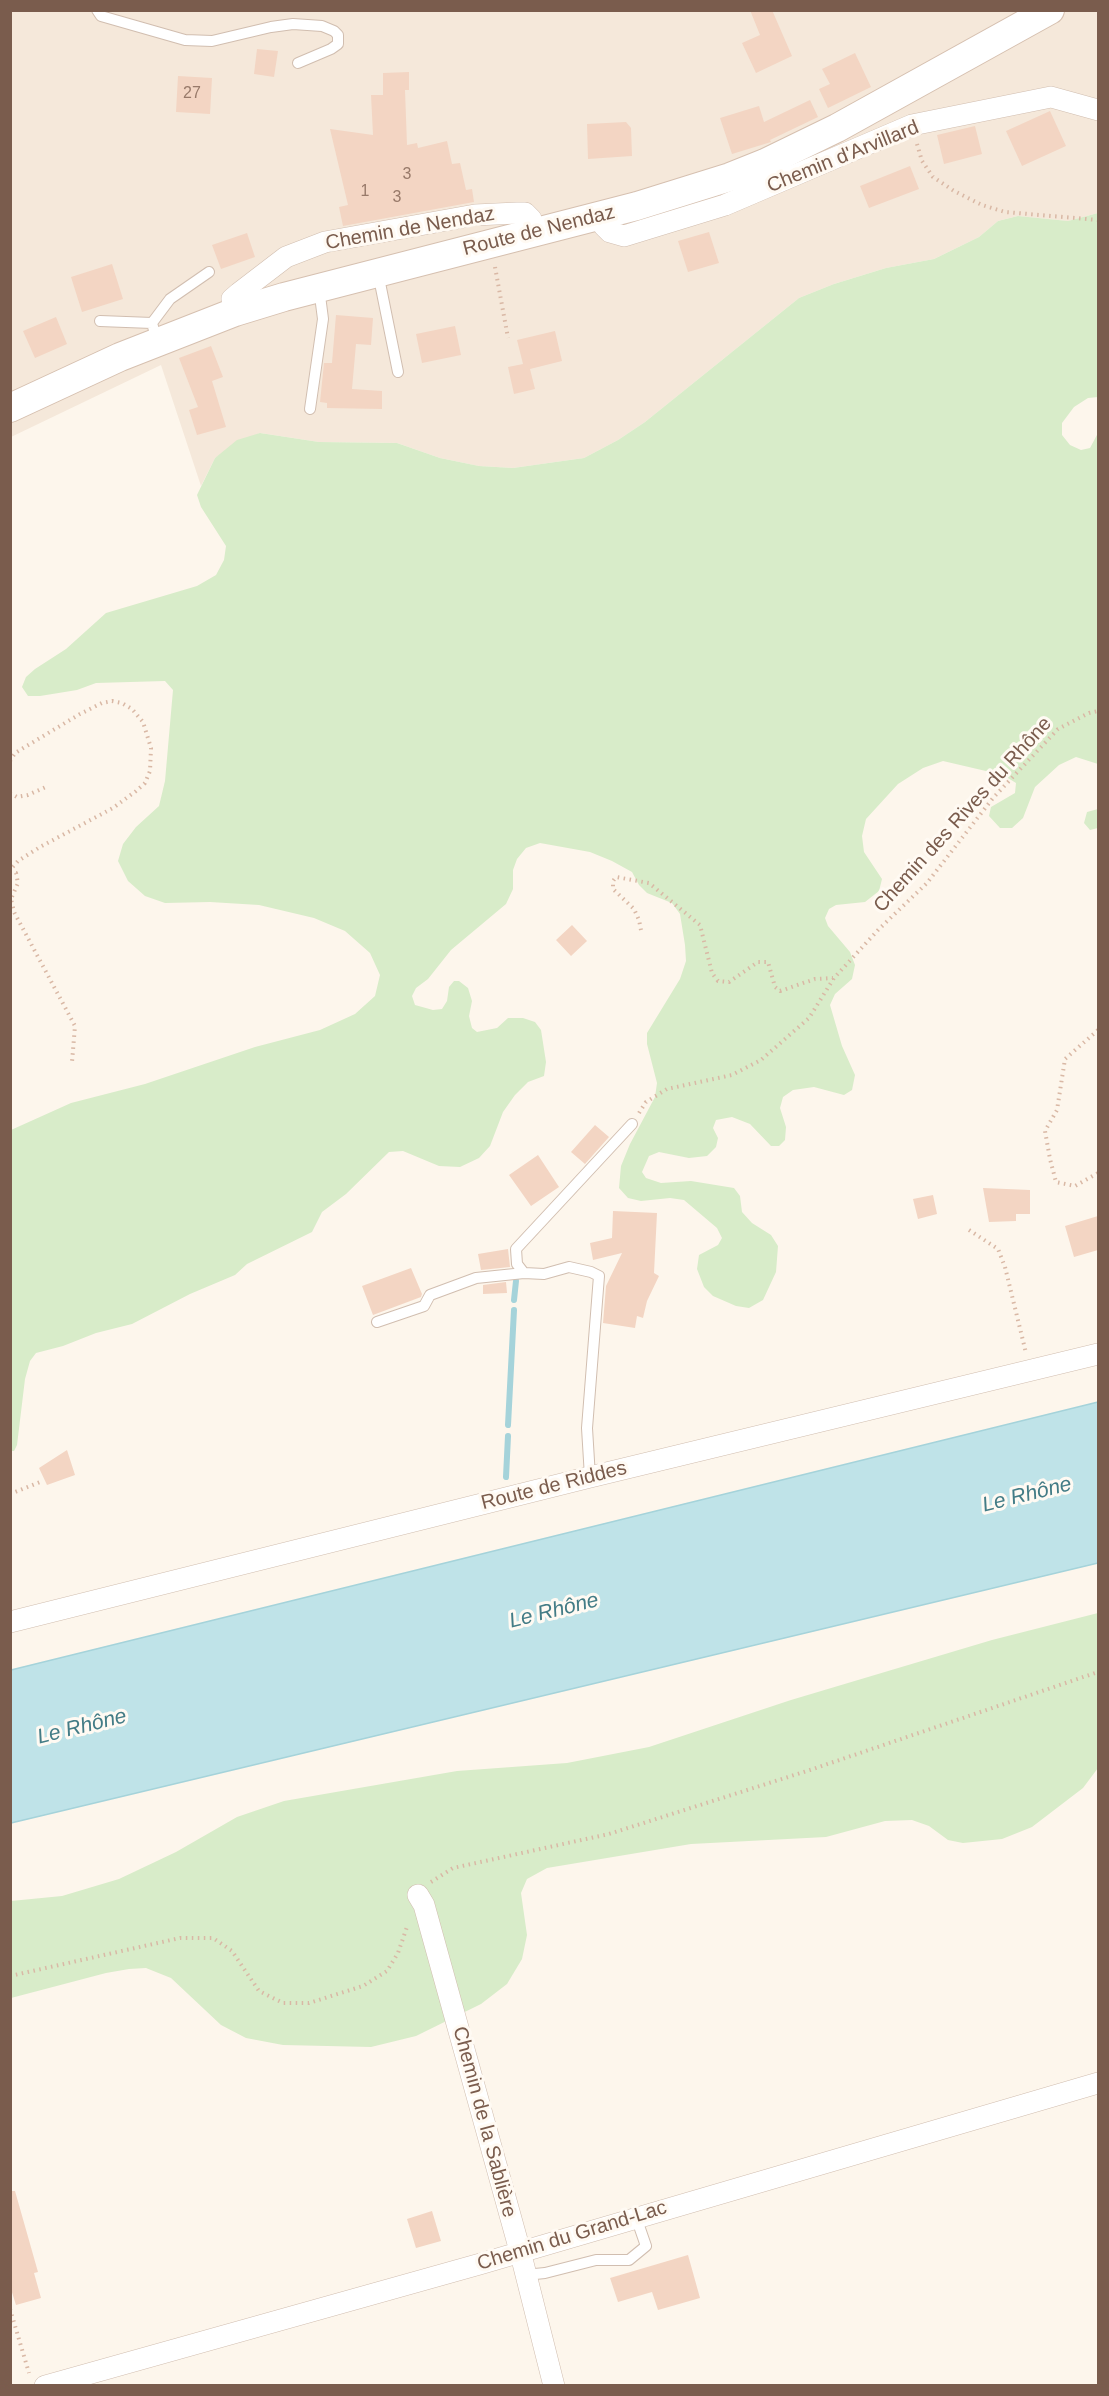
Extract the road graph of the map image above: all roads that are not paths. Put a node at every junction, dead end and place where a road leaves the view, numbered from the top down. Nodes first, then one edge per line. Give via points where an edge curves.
1 (97, 10) edge
2 (1050, 10) edge
3 (298, 63) dead end
4 (1098, 110) edge
5 (602, 215) junction
6 (535, 232) junction
7 (209, 272) dead end
8 (378, 273) junction
9 (319, 288) junction
10 (235, 312) junction
11 (100, 321) dead end
12 (155, 332) junction
13 (398, 372) dead end
14 (10, 408) edge
15 (310, 409) dead end
16 (632, 1124) road end
17 (524, 1273) junction
18 (377, 1323) dead end
19 (1098, 1354) edge
20 (590, 1477) junction
21 (10, 1622) edge
22 (418, 1895) road end
23 (1098, 2083) edge
24 (636, 2216) junction
25 (520, 2251) junction
26 (525, 2275) junction
27 (42, 2383) edge
28 (554, 2385) edge

1 - 3 lane via 101,16 199,41 293,24 322,26 338,35 338,44 331,49
2 - 5 main road, Route de Nendaz via 837,128 765,163 672,196
4 - 5 street, Chemin d'Arvillard via 1051,97 912,125 724,205 624,236 610,232
5 - 6 main road, Route de Nendaz
6 - 8 main road, Route de Nendaz
6 - 10 street, Chemin de Nendaz via 531,219 525,213 517,213 475,215 325,242 286,257 239,293 232,299
7 - 12 lane via 170,299
8 - 9 main road, Route de Nendaz
8 - 13 lane
9 - 10 main road, Route de Nendaz
9 - 15 lane via 323,320
10 - 12 main road, Route de Nendaz
11 - 12 lane
12 - 14 main road, Route de Nendaz
16 - 17 lane via 516,1249
17 - 18 lane via 476,1278 430,1295 424,1306
17 - 20 lane via 544,1274 569,1267 599,1276 587,1428
19 - 20 street, Route de Riddes
20 - 21 street, Route de Riddes
22 - 25 street, Chemin de la Sablière via 424,1905
23 - 24 street, Chemin du Grand-Lac
24 - 25 street, Chemin du Grand-Lac
24 - 26 lane via 646,2246 628,2260 596,2260
25 - 26 street, Chemin de la Sablière
25 - 27 street, Chemin du Grand-Lac
26 - 28 street, Chemin de la Sablière

